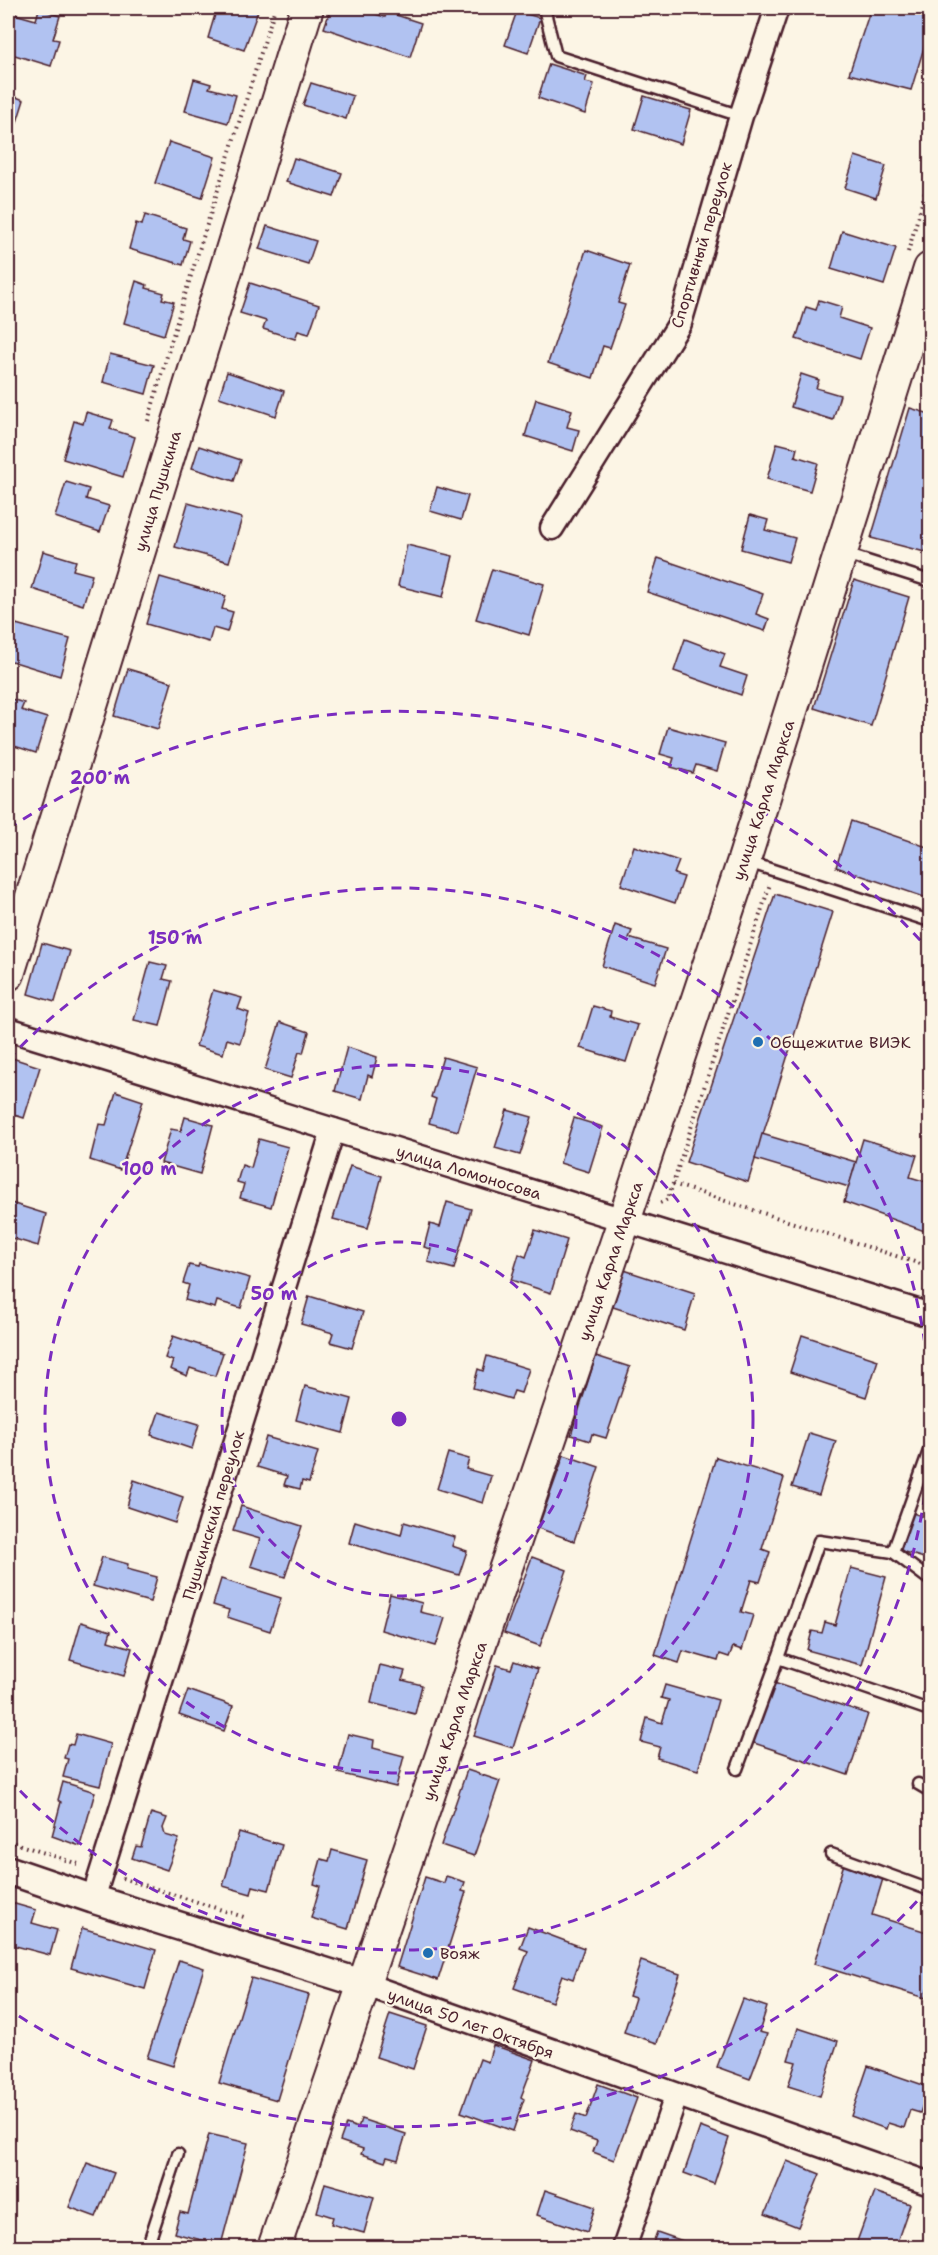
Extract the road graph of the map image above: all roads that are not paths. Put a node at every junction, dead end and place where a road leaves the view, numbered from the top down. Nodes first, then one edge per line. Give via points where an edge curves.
1 (307, 8) edge
2 (544, 8) edge
3 (777, 8) edge
4 (741, 116) junction
5 (930, 269) edge
6 (552, 528) dead end
7 (842, 552) junction
8 (930, 581) edge
9 (744, 860) junction
10 (930, 921) edge
11 (8, 974) edge
12 (8, 1029) edge
13 (333, 1130) junction
14 (624, 1221) junction
15 (930, 1315) edge
16 (930, 1448) edge
17 (893, 1552) junction
18 (930, 1580) edge
19 (778, 1658) junction
20 (930, 1703) edge
21 (737, 1769) dead end
22 (918, 1784) dead end
23 (930, 1791) edge
24 (831, 1854) dead end
25 (8, 1870) edge
26 (930, 1890) edge
27 (93, 1899) junction
28 (364, 1984) junction
29 (675, 2096) junction
30 (178, 2154) dead end
31 (930, 2184) edge
32 (147, 2247) edge
33 (274, 2247) edge
34 (624, 2247) edge

1 - 11 main road, улица Пушкина
2 - 4 lane via 556,56
3 - 4 street, Спортивный переулок
4 - 6 street, Спортивный переулок via 680,323
5 - 7 main road, улица Карла Маркса
7 - 8 lane
7 - 9 main road, улица Карла Маркса
9 - 10 lane
9 - 14 main road, улица Карла Маркса
12 - 13 street, улица Ломоносова
13 - 14 street, улица Ломоносова
13 - 27 street, Пушкинский переулок
14 - 15 street, улица Ломоносова
14 - 28 main road, улица Карла Маркса
16 - 17 lane
17 - 18 lane
17 - 19 lane via 819,1541
19 - 20 lane via 929,1710
19 - 21 lane
22 - 23 lane
24 - 26 lane
25 - 27 street, улица 50 лет Октября
27 - 28 street, улица 50 лет Октября
28 - 29 street, улица 50 лет Октября
28 - 33 main road, улица Карла Маркса
29 - 31 street, улица 50 лет Октября
29 - 34 street
30 - 32 lane

